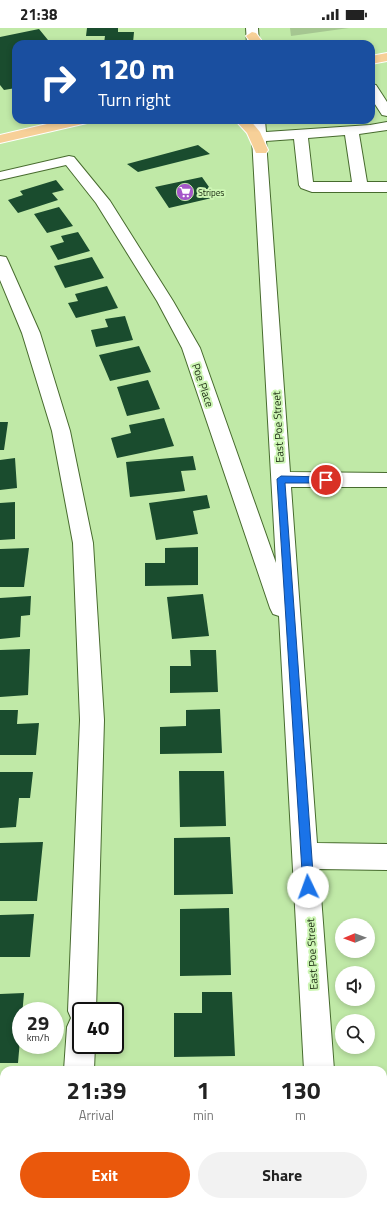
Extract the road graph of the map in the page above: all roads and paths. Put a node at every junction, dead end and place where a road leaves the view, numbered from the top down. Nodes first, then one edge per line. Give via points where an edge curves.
1 (387, 57) edge
2 (375, 59) edge
3 (375, 94) edge
4 (387, 112) edge
5 (65, 124) edge
6 (246, 124) edge
7 (387, 126) edge
8 (351, 131) junction
9 (301, 134) junction
10 (260, 136) edge
11 (0, 139) edge
12 (0, 176) edge
13 (360, 187) junction
14 (387, 187) edge
15 (0, 261) edge
16 (281, 479) junction
17 (387, 480) edge
18 (290, 633) junction
19 (306, 856) junction
20 (387, 857) edge
21 (82, 1002) edge
22 (80, 1054) edge
23 (79, 1066) edge
24 (319, 1066) edge

1 - 2 main road
3 - 4 street
5 - 11 main road
6 - 10 main road
7 - 8 street
8 - 9 street
8 - 13 street
9 - 10 street
9 - 13 street via 306,184 312,187
10 - 16 street, East Poe Street
12 - 18 street, Poe Place via 69,160 102,201 165,301 190,348
13 - 14 street
15 - 21 street via 31,333 61,431 83,542 92,720
16 - 17 street
16 - 18 street, East Poe Street
18 - 19 street, East Poe Street
19 - 20 street
19 - 24 street, East Poe Street
22 - 23 street

